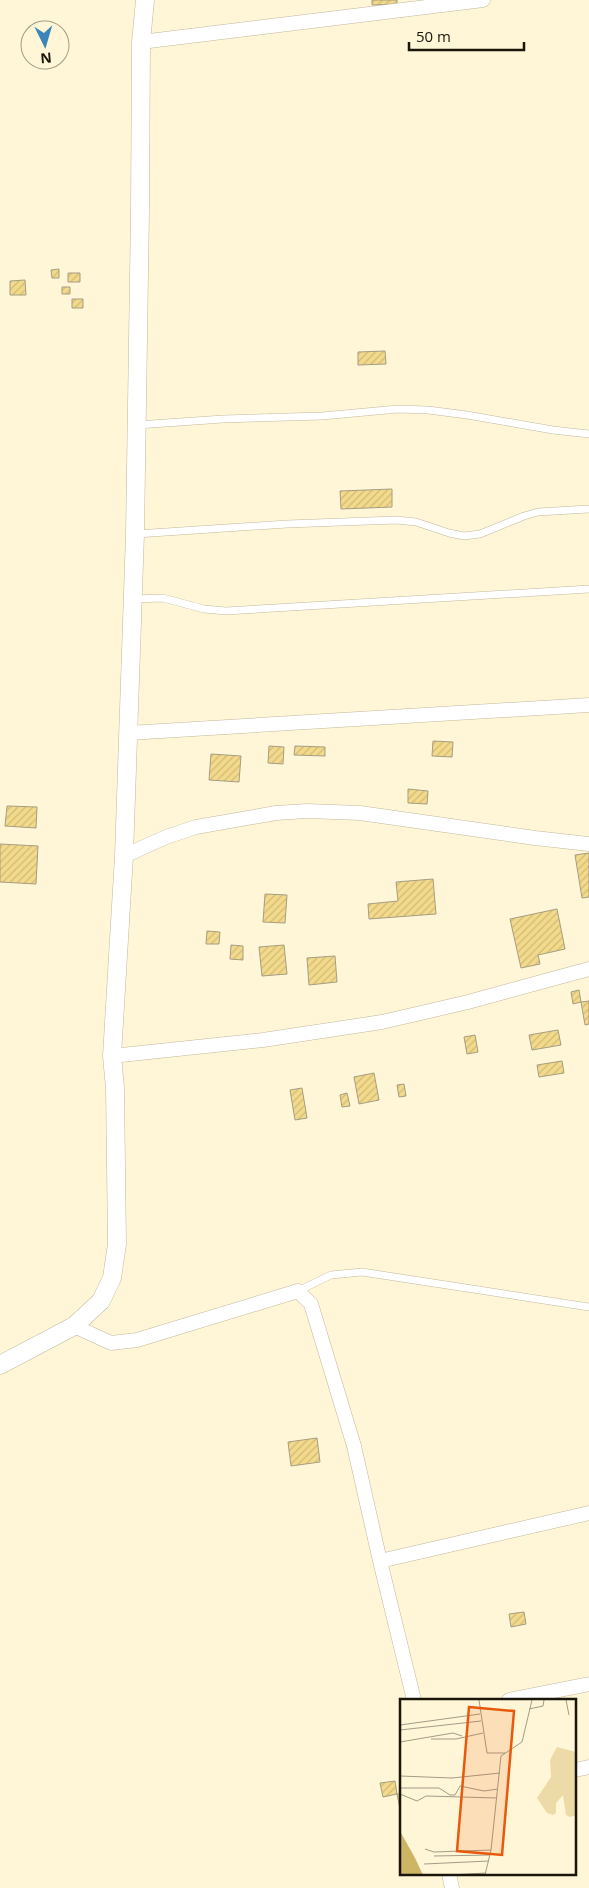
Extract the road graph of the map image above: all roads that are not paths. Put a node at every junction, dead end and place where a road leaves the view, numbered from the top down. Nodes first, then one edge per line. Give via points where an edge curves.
1 (145, 0) edge
2 (484, 0) edge
3 (140, 42) junction
4 (137, 425) junction
5 (589, 434) edge
6 (589, 508) edge
7 (135, 534) junction
8 (589, 589) edge
9 (133, 599) junction
10 (589, 706) edge
11 (128, 733) junction
12 (589, 844) edge
13 (124, 856) junction
14 (589, 969) edge
15 (112, 1056) junction
16 (298, 1291) junction
17 (589, 1306) edge
18 (74, 1326) junction
19 (0, 1365) edge
20 (589, 1513) edge
21 (380, 1561) junction
22 (589, 1684) edge
23 (414, 1699) edge
24 (514, 1699) edge
25 (589, 1767) edge
26 (576, 1770) edge

1 - 3 street
2 - 3 street
3 - 4 street
4 - 5 lane via 398,409 467,415
4 - 7 street
6 - 7 lane via 538,512 480,534 464,536 416,522 396,520
7 - 9 street
8 - 9 lane via 226,611 163,598
9 - 11 street
10 - 11 street
11 - 13 street
12 - 13 street via 360,813 307,811 196,827
13 - 15 street
14 - 15 street via 382,1022 263,1040
15 - 18 street via 116,1244 112,1278 101,1301
16 - 17 lane via 331,1275 362,1272
16 - 18 street via 137,1340 111,1342
16 - 21 street via 310,1304 354,1446
18 - 19 street
20 - 21 street
21 - 23 street
22 - 24 street
25 - 26 street

